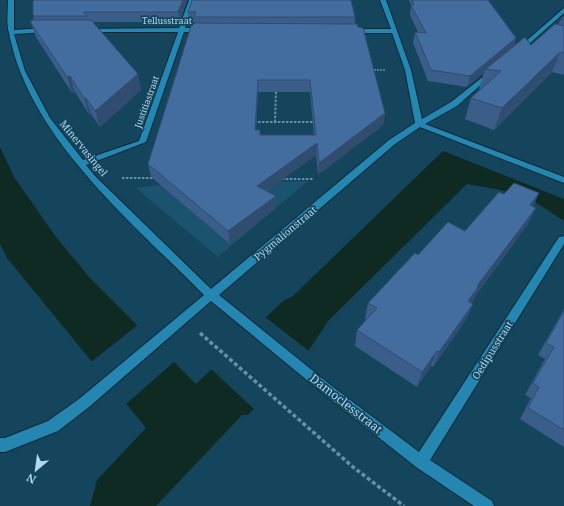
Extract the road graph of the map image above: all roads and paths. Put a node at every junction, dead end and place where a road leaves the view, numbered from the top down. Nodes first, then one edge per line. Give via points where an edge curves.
1 (11, 0) edge
2 (192, 0) edge
3 (383, 0) edge
4 (564, 10) edge
5 (54, 30) edge
6 (78, 30) edge
7 (182, 30) junction
8 (214, 30) edge
9 (348, 31) edge
10 (395, 31) junction
11 (11, 32) junction
12 (512, 56) edge
13 (500, 66) edge
14 (370, 70) edge
15 (408, 70) junction
16 (276, 85) edge
17 (252, 122) edge
18 (275, 122) junction
19 (315, 122) edge
20 (419, 124) junction
21 (81, 164) junction
22 (92, 178) junction
23 (154, 178) edge
24 (279, 179) edge
25 (348, 179) junction
26 (564, 180) edge
27 (562, 239) dead end
28 (212, 295) junction
29 (184, 319) junction
30 (0, 445) edge
31 (421, 462) junction
32 (404, 506) edge
33 (487, 506) edge

1 - 11 street, Minervasingel
2 - 7 street
3 - 10 street
4 - 12 street via 539,37
5 - 11 street
6 - 7 street, Tellusstraat
7 - 8 street, Tellusstraat
7 - 21 street, Justitiastraat via 142,142
9 - 10 street
10 - 15 street
11 - 21 street, Minervasingel via 22,71 47,119
13 - 20 street, Pygmalionstraat via 454,104
14 - 15 path
15 - 20 street
16 - 18 path
17 - 18 path
18 - 19 path
20 - 25 street, Pygmalionstraat via 392,142
20 - 26 street
21 - 22 street, Minervasingel
22 - 23 path
22 - 28 street, Minervasingel
24 - 25 path
25 - 28 street, Pygmalionstraat
27 - 31 street, Oedipusstraat
28 - 29 street, Pygmalionstraat
28 - 31 street, Damoclesstraat via 328,391
29 - 30 street, Pygmalionstraat via 53,426
29 - 32 path via 353,468
31 - 33 street, Damoclesstraat

